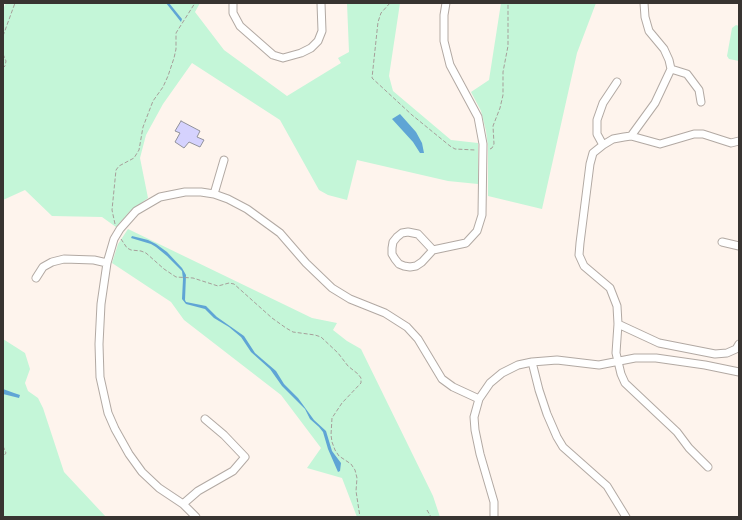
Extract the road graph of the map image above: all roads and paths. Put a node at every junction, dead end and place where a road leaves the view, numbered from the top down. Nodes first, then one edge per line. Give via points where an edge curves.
1 (15, 3) edge
2 (195, 3) edge
3 (233, 3) edge
4 (321, 3) edge
5 (390, 3) edge
6 (446, 3) edge
7 (508, 3) edge
8 (644, 3) edge
9 (3, 36) edge
10 (3, 54) edge
11 (3, 68) edge
12 (671, 69) junction
13 (617, 82) dead end
14 (701, 102) dead end
15 (631, 136) junction
16 (739, 141) edge
17 (603, 145) junction
18 (483, 150) junction
19 (224, 160) dead end
20 (214, 194) junction
21 (119, 231) junction
22 (722, 242) dead end
23 (739, 246) edge
24 (433, 250) junction
25 (107, 263) junction
26 (36, 278) dead end
27 (618, 324) junction
28 (739, 344) edge
29 (532, 362) junction
30 (618, 362) junction
31 (739, 372) edge
32 (479, 398) junction
33 (205, 419) dead end
34 (3, 446) edge
35 (3, 458) edge
36 (708, 468) dead end
37 (183, 504) junction
38 (427, 510) dead end
39 (196, 517) edge
40 (360, 517) edge
41 (431, 517) edge
42 (494, 517) edge
43 (626, 517) edge

1 - 9 path
2 - 21 path via 176,33 174,58 143,127 139,150 134,158 116,170 112,210
3 - 4 street via 233,13 240,26 273,55 283,58 301,53 318,41 322,31
5 - 18 path via 381,13 378,22 372,78 450,146 455,149
6 - 18 street via 444,41 450,65 478,117
7 - 18 path via 508,46 503,72 503,95 493,126 494,144 492,148
8 - 12 street via 649,31 664,48
10 - 11 path via 6,61
12 - 14 street via 687,74 699,90
12 - 15 street via 655,103
13 - 17 street via 603,103 597,120 598,134
15 - 16 street via 660,144 694,134 703,134 731,143
15 - 17 street via 614,139
17 - 27 street via 593,153 590,164 579,255 584,266 610,288 617,306
18 - 24 street via 482,215 477,231 466,243
19 - 20 street
20 - 21 street via 185,192 160,197 136,211
20 - 32 street via 247,209 280,233 306,264 332,288 350,299 385,313 407,327 442,379 453,387
21 - 25 street
21 - 40 path via 128,248 146,253 176,277 187,277 218,286 234,284 286,328 293,332 321,337 361,378 361,383 332,418 330,435 339,456 355,470
22 - 23 street
24 - 24 street via 418,234 408,232 402,233 393,242 392,254 399,264 410,267 422,262
25 - 26 street via 64,259 43,267
25 - 37 street via 101,304 99,362 108,413 129,454 142,472
27 - 28 street via 659,343 715,354 727,353 736,349
27 - 30 street
29 - 30 street via 557,360 599,365
29 - 32 street via 518,365 502,373 490,383
29 - 43 street via 547,414 563,447 607,486
30 - 31 street via 635,358 656,358
30 - 36 street via 625,383 677,432
32 - 42 street via 474,417 475,430 494,502
33 - 37 street via 245,457 233,471 198,491
34 - 35 path via 6,453
37 - 39 street
38 - 41 path

